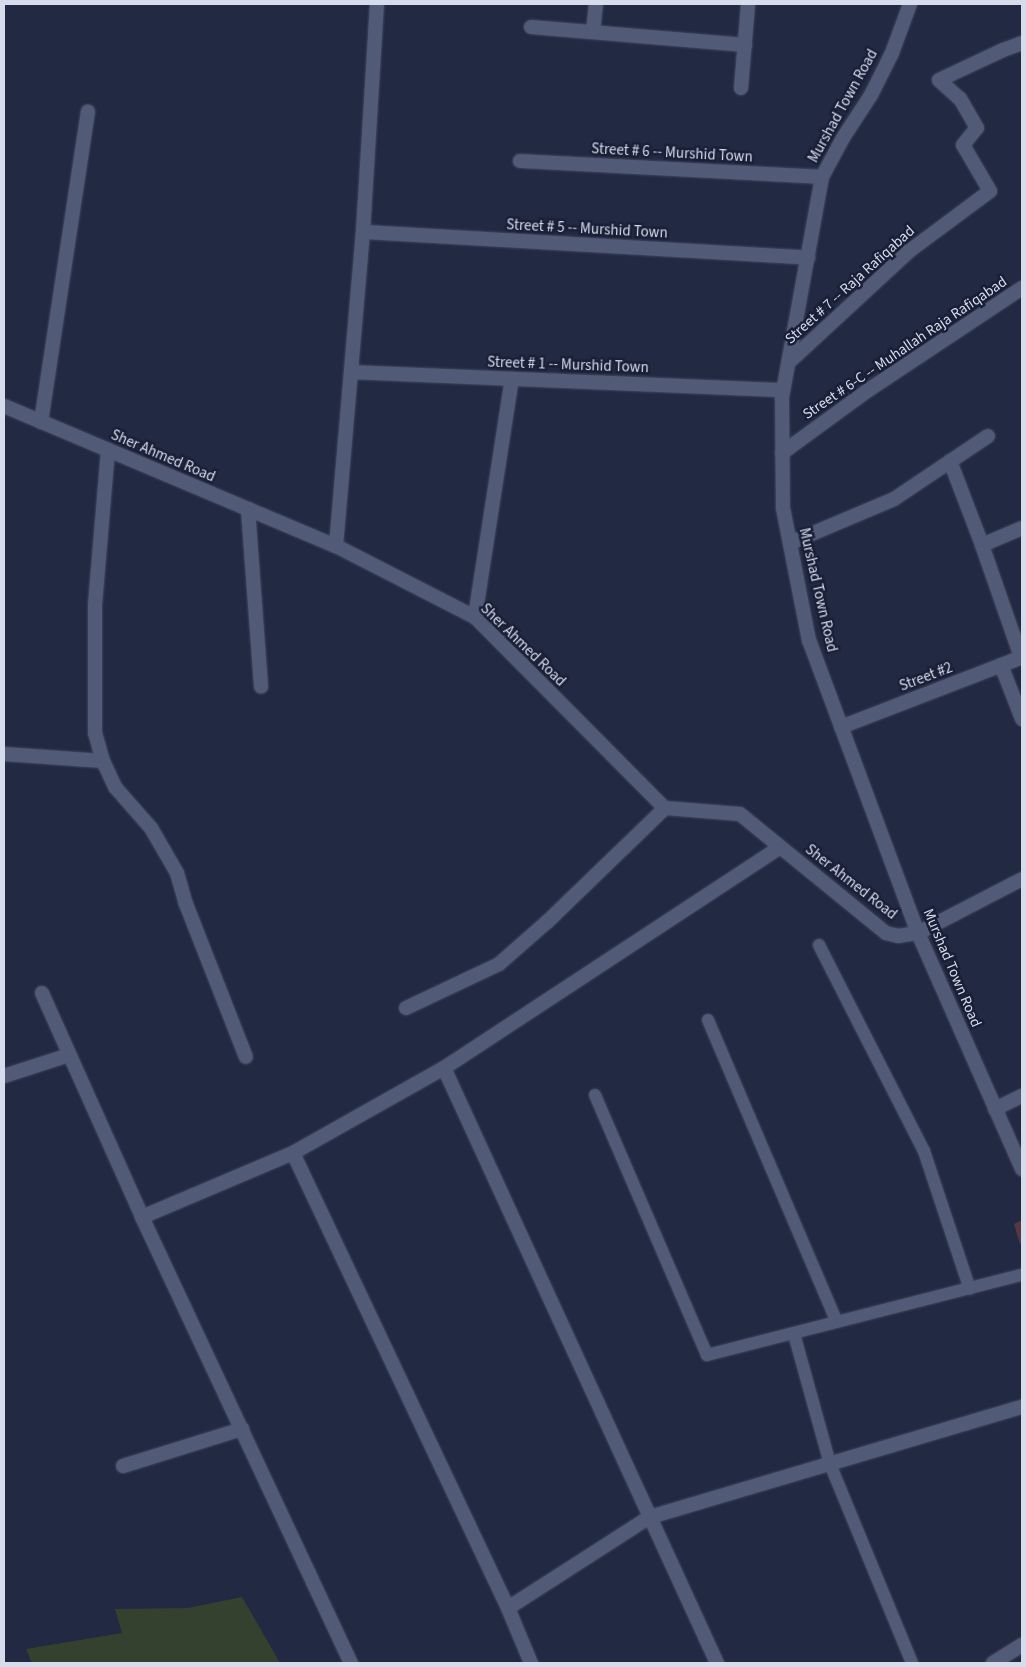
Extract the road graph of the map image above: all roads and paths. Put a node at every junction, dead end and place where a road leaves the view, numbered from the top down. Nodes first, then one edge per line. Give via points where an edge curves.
1 (376, 4) edge
2 (596, 4) edge
3 (748, 4) edge
4 (910, 4) edge
5 (531, 27) dead end
6 (593, 32) junction
7 (1022, 43) edge
8 (745, 45) junction
9 (741, 88) dead end
10 (88, 112) dead end
11 (520, 161) dead end
12 (822, 177) junction
13 (363, 232) junction
14 (808, 258) junction
15 (1022, 288) edge
16 (789, 362) junction
17 (351, 372) junction
18 (512, 379) junction
19 (783, 390) junction
20 (4, 406) edge
21 (41, 422) junction
22 (988, 436) dead end
23 (108, 450) junction
24 (782, 453) junction
25 (950, 461) junction
26 (248, 510) junction
27 (1022, 528) edge
28 (790, 544) junction
29 (982, 545) junction
30 (336, 546) junction
31 (475, 617) junction
32 (1022, 657) edge
33 (1001, 665) junction
34 (261, 687) dead end
35 (1022, 719) edge
36 (841, 727) junction
37 (4, 754) edge
38 (103, 761) junction
39 (665, 808) junction
40 (780, 847) junction
41 (1022, 879) edge
42 (918, 933) junction
43 (819, 945) dead end
44 (42, 993) dead end
45 (406, 1008) dead end
46 (708, 1020) dead end
47 (69, 1055) junction
48 (246, 1057) dead end
49 (444, 1068) junction
50 (4, 1076) edge
51 (595, 1095) dead end
52 (1022, 1096) edge
53 (995, 1109) junction
54 (293, 1154) junction
55 (1022, 1169) edge
56 (142, 1217) junction
57 (1022, 1275) edge
58 (970, 1288) junction
59 (837, 1322) junction
60 (794, 1334) junction
61 (1022, 1407) edge
62 (242, 1429) junction
63 (830, 1464) junction
64 (123, 1466) dead end
65 (650, 1517) junction
66 (508, 1608) junction
67 (1022, 1646) edge
68 (351, 1663) edge
69 (531, 1663) edge
70 (717, 1663) edge
71 (912, 1663) edge
72 (993, 1663) edge

1 - 13 street
2 - 6 street
3 - 8 street
4 - 12 street, Murshad Town Road via 892,53 871,95
5 - 6 street
6 - 8 street
7 - 16 street, Street # 7 -- Raja Rafiqabad via 939,80 960,99 977,128 963,144 990,191 908,252
8 - 9 street
10 - 21 street
11 - 12 street, Street # 6 -- Murshid Town
12 - 14 street, Murshad Town Road
13 - 14 street, Street # 5 -- Murshid Town
13 - 17 street
14 - 16 street, Murshad Town Road
15 - 24 street, Street # 6-C -- Muhallah Raja Rafiqabad via 867,390
16 - 19 street, Murshad Town Road
17 - 18 street, Street # 1 -- Murshid Town
17 - 30 street
18 - 19 street, Street # 1 -- Murshid Town
18 - 31 street
19 - 24 street, Murshad Town Road
20 - 21 street, Sher Ahmed Road
21 - 23 street, Sher Ahmed Road
22 - 25 street
23 - 26 street, Sher Ahmed Road
23 - 38 street via 95,605 95,733
24 - 28 street, Murshad Town Road via 783,508
25 - 28 street via 894,499
25 - 29 street
26 - 30 street, Sher Ahmed Road
26 - 34 street
27 - 29 street
28 - 36 street, Murshad Town Road via 809,640
29 - 32 street
30 - 31 street, Sher Ahmed Road
31 - 39 street, Sher Ahmed Road
32 - 33 street, Street #2
33 - 35 street
33 - 36 street, Street #2
36 - 42 street, Murshad Town Road
37 - 38 street
38 - 48 street via 115,787 151,828 177,873
39 - 40 street, Sher Ahmed Road via 740,814
39 - 45 street via 499,964
40 - 42 street, Sher Ahmed Road via 886,933 898,936
40 - 49 street
41 - 42 street
42 - 53 street, Murshad Town Road
43 - 58 lane via 924,1151
44 - 47 street
46 - 59 lane
47 - 50 street
47 - 56 street
49 - 54 street
49 - 65 street
51 - 60 lane via 707,1355
52 - 53 street
53 - 55 street, Murshad Town Road
54 - 56 street
54 - 66 street
56 - 62 street
57 - 58 lane
58 - 59 lane
59 - 60 lane
60 - 63 lane
61 - 63 street
62 - 64 street
62 - 68 street
63 - 65 street
63 - 71 lane
65 - 66 street
65 - 70 street
66 - 69 street
67 - 72 street

